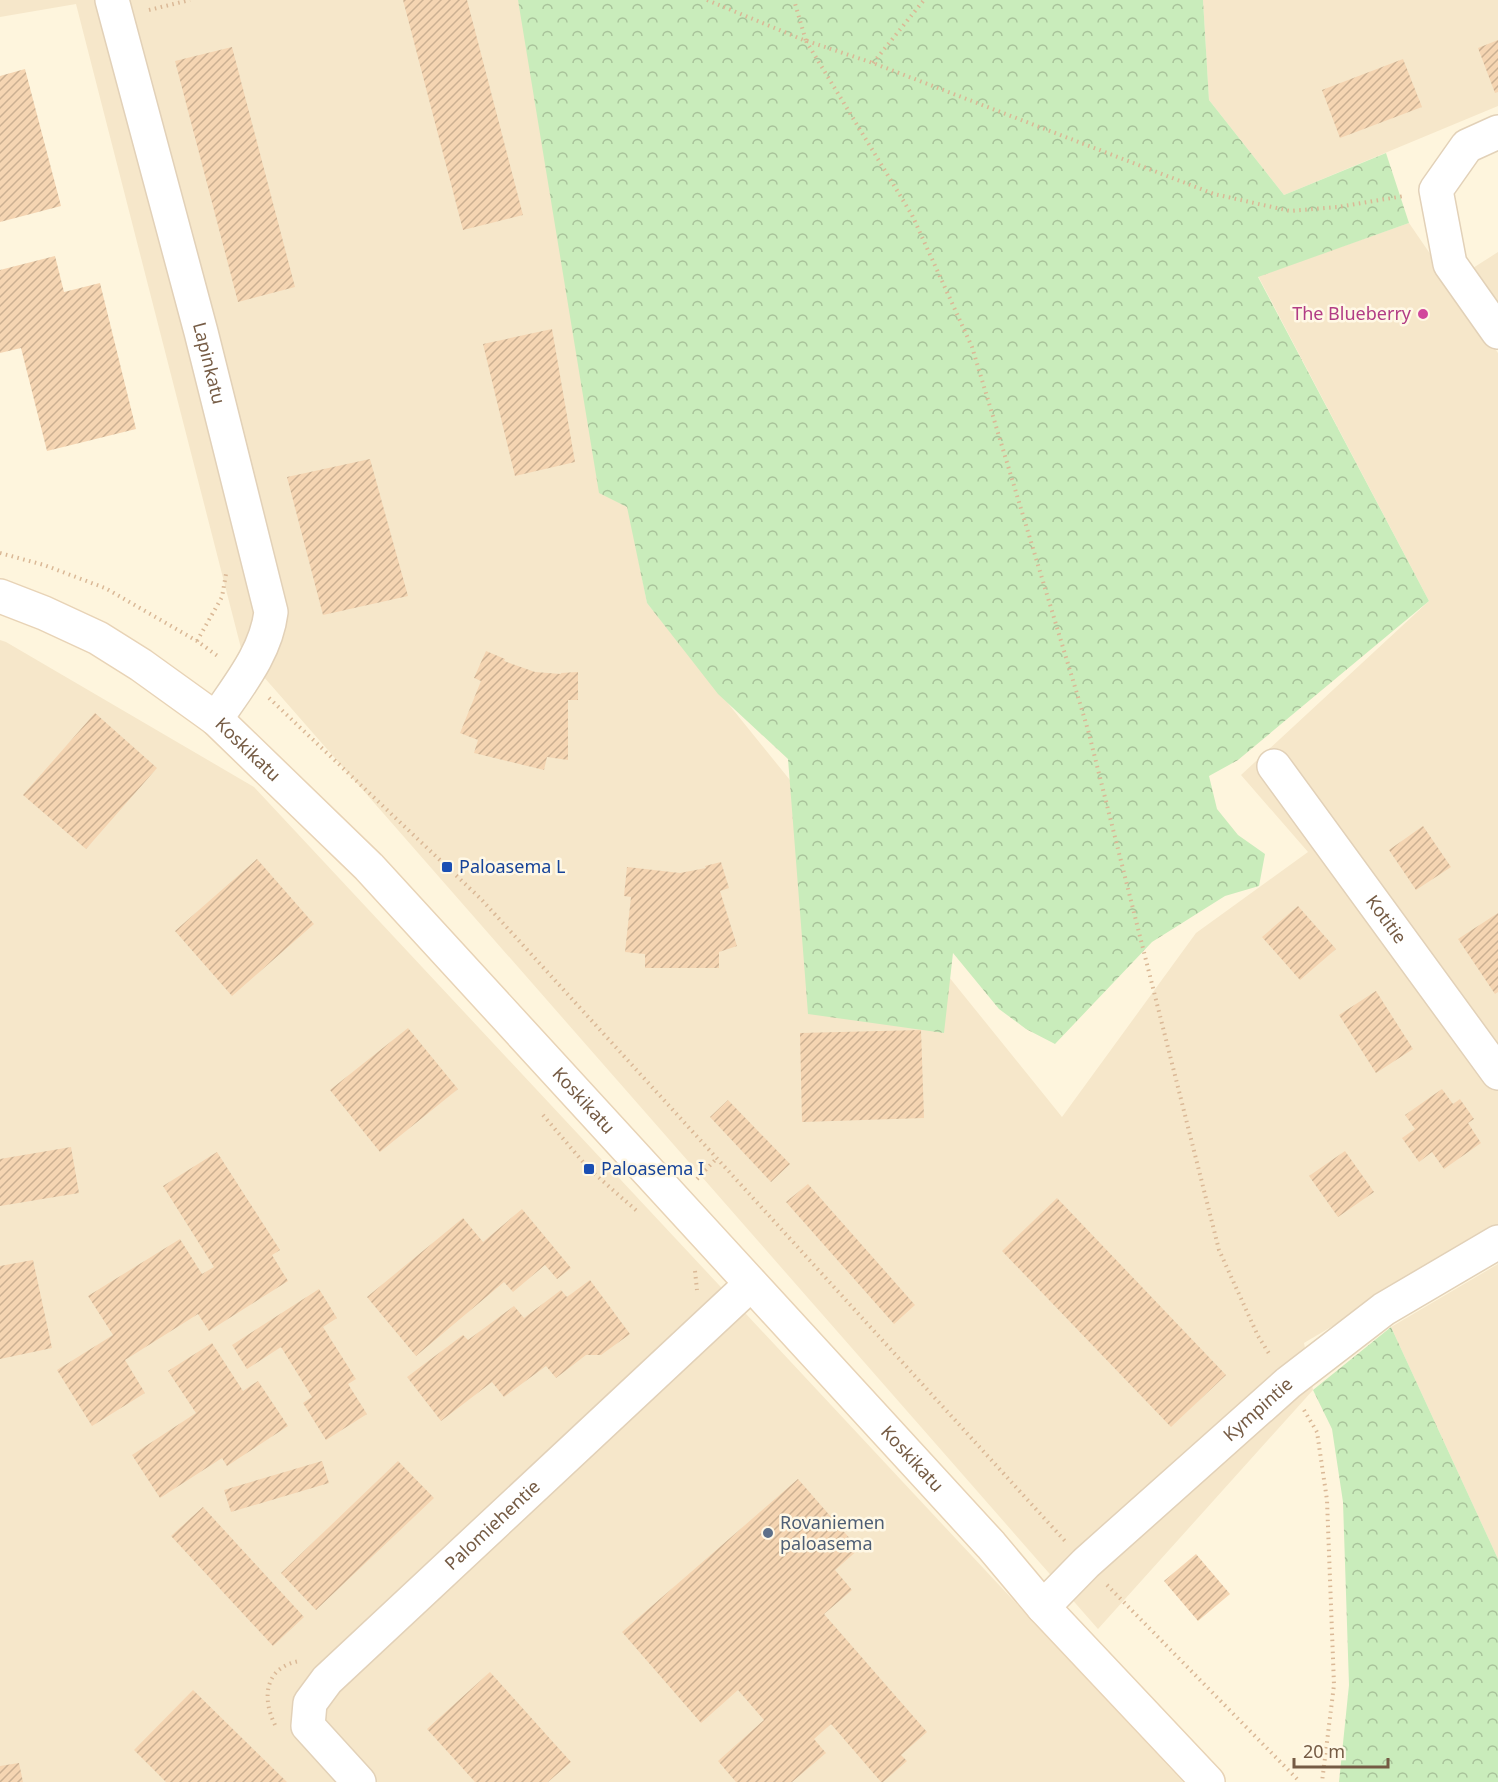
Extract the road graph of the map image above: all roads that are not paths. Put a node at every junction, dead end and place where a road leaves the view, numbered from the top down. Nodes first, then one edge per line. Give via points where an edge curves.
1 (117, 1) edge
2 (1498, 132) edge
3 (1498, 332) edge
4 (0, 596) edge
5 (216, 719) junction
6 (1274, 766) dead end
7 (1498, 1073) edge
8 (1498, 1242) edge
9 (751, 1284) junction
10 (1043, 1606) junction
11 (359, 1782) edge
12 (1208, 1782) edge

1 - 5 street, Lapinkatu via 271,612 264,643
2 - 3 street via 1467,146 1436,190 1450,264
4 - 5 street, Koskikatu via 98,638
5 - 9 street, Koskikatu via 369,867
6 - 7 street, Kotitie
8 - 10 street, Kympintie via 1384,1310 1288,1383
9 - 10 street, Koskikatu
9 - 11 street, Palomiehentie via 327,1680 310,1703 308,1726
10 - 12 street, Koskikatu

